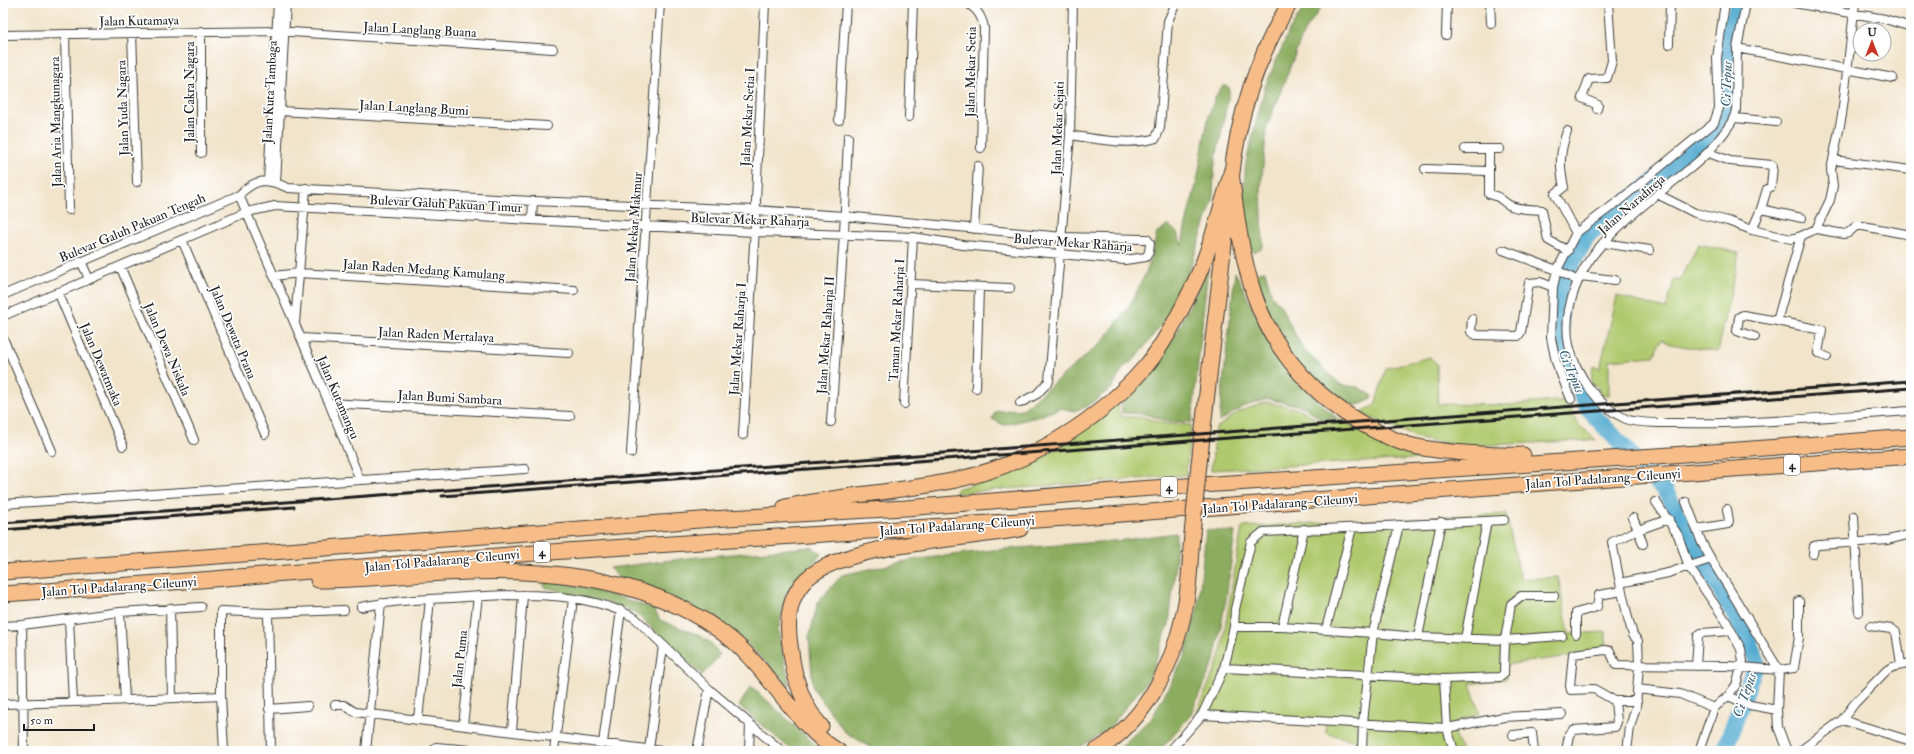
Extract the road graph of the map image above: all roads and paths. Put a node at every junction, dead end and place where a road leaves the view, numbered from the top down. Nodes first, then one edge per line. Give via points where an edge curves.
1 (278, 3) edge
2 (286, 3) edge
3 (660, 3) edge
4 (765, 3) edge
5 (846, 3) edge
6 (913, 3) edge
7 (967, 3) edge
8 (1073, 3) edge
9 (1176, 3) edge
10 (1290, 3) edge
11 (1447, 3) edge
12 (1490, 3) edge
13 (1608, 3) edge
14 (1670, 3) edge
15 (1725, 3) edge
16 (1746, 3) edge
17 (1794, 3) edge
18 (1855, 3) edge
19 (1854, 14) junction
20 (1491, 23) dead end
21 (1911, 26) edge
22 (201, 31) junction
23 (280, 32) junction
24 (132, 33) junction
25 (65, 34) junction
26 (3, 35) edge
27 (1446, 35) dead end
28 (1669, 44) dead end
29 (1850, 46) joint
30 (1737, 48) junction
31 (553, 49) dead end
32 (1847, 70) junction
33 (1893, 78) dead end
34 (1597, 109) dead end
35 (280, 111) junction
36 (908, 117) dead end
37 (1735, 118) junction
38 (839, 120) dead end
39 (1776, 122) dead end
40 (547, 126) dead end
41 (1567, 131) dead end
42 (1070, 135) junction
43 (848, 137) dead end
44 (981, 148) dead end
45 (1465, 149) dead end
46 (1489, 149) junction
47 (1500, 149) dead end
48 (201, 153) dead end
49 (1709, 153) junction
50 (1833, 160) junction
51 (978, 166) dead end
52 (1425, 169) dead end
53 (1911, 170) edge
54 (1488, 171) junction
55 (1232, 172) junction
56 (136, 182) dead end
57 (272, 182) junction
58 (306, 188) junction
59 (1657, 194) junction
60 (239, 195) junction
61 (533, 202) junction
62 (304, 206) junction
63 (647, 206) junction
64 (1761, 209) junction
65 (69, 210) dead end
66 (755, 210) junction
67 (247, 212) junction
68 (844, 216) junction
69 (1802, 218) dead end
70 (532, 220) junction
71 (645, 226) junction
72 (974, 229) junction
73 (1816, 229) junction
74 (1752, 230) junction
75 (754, 232) junction
76 (1576, 233) junction
77 (844, 234) junction
78 (1801, 236) junction
79 (1911, 236) edge
80 (913, 237) junction
81 (1062, 237) junction
82 (182, 240) junction
83 (1603, 243) junction
84 (1503, 250) dead end
85 (1650, 250) dead end
86 (1568, 251) junction
87 (1060, 257) junction
88 (81, 261) junction
89 (120, 266) junction
90 (1558, 270) junction
91 (299, 273) junction
92 (274, 276) junction
93 (1576, 278) junction
94 (89, 279) junction
95 (1615, 280) dead end
96 (911, 284) junction
97 (1553, 287) junction
98 (979, 288) junction
99 (1010, 288) dead end
100 (574, 290) dead end
101 (58, 292) junction
102 (3, 295) edge
103 (3, 316) edge
104 (1472, 319) dead end
105 (1777, 321) junction
106 (295, 324) junction
107 (1755, 337) dead end
108 (3, 338) edge
109 (301, 338) junction
110 (569, 353) dead end
111 (1827, 358) dead end
112 (976, 388) dead end
113 (1571, 399) dead end
114 (329, 403) junction
115 (1020, 403) dead end
116 (904, 404) dead end
117 (1911, 411) edge
118 (570, 416) dead end
119 (831, 422) dead end
120 (265, 434) dead end
121 (743, 435) dead end
122 (1911, 437) edge
123 (194, 440) dead end
124 (123, 446) dead end
125 (52, 451) dead end
126 (631, 453) dead end
127 (1609, 454) junction
128 (1911, 456) edge
129 (525, 469) dead end
130 (360, 480) junction
131 (1656, 502) dead end
132 (1686, 502) dead end
133 (3, 504) edge
134 (1727, 509) dead end
135 (1854, 516) dead end
136 (1081, 517) junction
137 (727, 518) junction
138 (1633, 518) dead end
139 (1669, 519) junction
140 (1504, 520) dead end
141 (1487, 521) junction
142 (1441, 522) junction
143 (1400, 525) junction
144 (1352, 528) junction
145 (1304, 529) junction
146 (1697, 529) junction
147 (1638, 530) junction
148 (1911, 534) edge
149 (1856, 541) junction
150 (1643, 544) dead end
151 (1813, 554) dead end
152 (1708, 559) junction
153 (1690, 566) junction
154 (3, 572) edge
155 (201, 580) junction
156 (1620, 583) junction
157 (1622, 592) junction
158 (3, 594) edge
159 (523, 595) junction
160 (478, 596) junction
161 (1554, 596) dead end
162 (430, 599) junction
163 (573, 599) junction
164 (1799, 601) dead end
165 (381, 603) junction
166 (361, 607) dead end
167 (170, 608) junction
168 (201, 608) dead end
169 (344, 610) dead end
170 (621, 610) junction
171 (120, 612) junction
172 (1859, 612) dead end
173 (268, 613) junction
174 (69, 619) junction
175 (22, 625) junction
176 (3, 626) edge
177 (1870, 626) dead end
178 (1234, 627) junction
179 (1282, 627) junction
180 (1326, 629) junction
181 (1731, 631) junction
182 (1373, 633) junction
183 (1576, 634) dead end
184 (1562, 636) dead end
185 (1418, 637) junction
186 (1465, 639) junction
187 (1505, 640) junction
188 (663, 646) junction
189 (1911, 663) edge
190 (1639, 664) junction
191 (1901, 664) junction
192 (1696, 666) junction
193 (1224, 668) junction
194 (1743, 668) junction
195 (1779, 670) junction
196 (1367, 676) junction
197 (1444, 679) junction
198 (709, 689) junction
199 (1637, 689) junction
200 (221, 696) junction
201 (1729, 697) junction
202 (172, 698) junction
203 (125, 700) junction
204 (1615, 701) junction
205 (1637, 701) junction
206 (74, 702) junction
207 (23, 703) junction
208 (3, 704) edge
209 (335, 705) dead end
210 (308, 706) dead end
211 (1714, 708) junction
212 (269, 709) junction
213 (1777, 710) junction
214 (369, 714) junction
215 (1562, 714) dead end
216 (1202, 715) junction
217 (418, 720) junction
218 (1842, 720) junction
219 (1363, 722) junction
220 (750, 724) junction
221 (464, 725) junction
222 (1447, 728) junction
223 (512, 731) junction
224 (1513, 735) dead end
225 (556, 738) junction
226 (1911, 741) edge
227 (603, 743) junction
228 (649, 749) junction
229 (24, 751) edge
230 (224, 751) edge
231 (271, 751) edge
232 (366, 751) edge
233 (434, 751) edge
234 (481, 751) edge
235 (554, 751) edge
236 (662, 751) edge
237 (697, 751) edge
238 (749, 751) edge
239 (782, 751) edge
240 (838, 751) edge
241 (845, 751) edge
242 (1096, 751) edge
243 (1170, 751) edge
244 (1362, 751) edge
245 (1454, 751) edge
246 (1534, 751) edge
247 (1566, 751) edge
248 (1626, 751) edge
249 (1699, 751) edge
250 (1787, 751) edge
251 (1800, 751) edge

1 - 23 street, Jalan Kuta Tambaga
2 - 23 street, Jalan Kuta Tambaga
3 - 63 street, Jalan Mekar Makmur
4 - 66 street, Jalan Mekar Setia I
5 - 38 street
6 - 36 street
7 - 44 street, Jalan Mekar Setia via 978,11 983,19 984,28
8 - 42 street, Jalan Mekar Sejati
9 - 42 street via 1168,21 1160,128 1156,138 1140,141
10 - 55 highway via 1256,71 1242,116
11 - 27 street
12 - 20 street
13 - 34 street via 1612,61 1607,78 1589,79 1582,98 1598,105
14 - 28 street
15 - 76 street via 1717,58 1719,108 1714,123
16 - 30 street
17 - 19 street
18 - 19 street
19 - 21 street
19 - 29 street
22 - 23 street, Jalan Kutamaya
22 - 24 street, Jalan Kutamaya
22 - 48 street, Jalan Cakra Nagara
23 - 31 street, Jalan Langlang Buana
23 - 35 street, Jalan Kuta Tambaga
23 - 57 street, Jalan Kuta Tambaga
24 - 25 street, Jalan Kutamaya
24 - 56 street, Jalan Yuda Nagara
25 - 26 street, Jalan Kutamaya
25 - 65 street, Jalan Aria Mangkunagara
29 - 32 street
30 - 32 street
30 - 37 street
32 - 33 street
32 - 50 street
35 - 40 street, Jalan Langlang Bumi
35 - 57 street, Jalan Kuta Tambaga
37 - 39 street
37 - 49 street, Jalan Naradireja
41 - 76 street via 1562,144 1560,168 1564,187 1555,194
42 - 81 street, Jalan Mekar Sejati
43 - 68 street, Jalan Mekar Raharja II
45 - 46 street
46 - 47 street
46 - 54 street
49 - 59 street, Jalan Naradireja
49 - 64 street via 1730,161 1773,166 1771,186 1767,189
50 - 53 street
50 - 73 street via 1830,200
51 - 72 street
52 - 54 street
54 - 86 street via 1489,194 1513,206 1542,210 1548,240
55 - 127 highway via 1239,237 1254,294 1270,330 1304,379 1343,413 1404,443 1439,450 1505,456
55 - 137 highway via 1203,261 1174,322 1147,365 1099,411 1076,428 1054,442 1012,462 957,480 876,494 823,499
55 - 242 highway, bridge via 1199,464 1186,606 1165,674 1127,726
57 - 58 street, Bulevar Galuh Pakuan Timur via 288,188
57 - 60 street, Bulevar Galuh Pakuan Tengah via 249,185
58 - 61 street, Bulevar Galuh Pakuan Timur
58 - 62 street, Jalan Kutamangu
59 - 74 street via 1695,213
59 - 83 street, Jalan Naradireja
60 - 67 street, Jalan Kutamangu
60 - 88 street, Bulevar Galuh Pakuan Tengah
61 - 63 street, Bulevar Galuh Pakuan Timur
61 - 70 street
62 - 67 street, Bulevar Galuh Pakuan Timur via 275,206
62 - 70 street, Bulevar Galuh Pakuan Timur
62 - 91 street, Jalan Kutamangu
63 - 66 street, Bulevar Mekar Raharja
63 - 71 street, Jalan Mekar Makmur
64 - 69 street
64 - 74 street
66 - 68 street, Bulevar Mekar Raharja
66 - 75 street, Jalan Mekar Setia I
67 - 82 street
67 - 92 street, Jalan Kutamangu
68 - 72 street, Bulevar Mekar Raharja
68 - 77 street, Jalan Mekar Raharja II
70 - 71 street, Bulevar Galuh Pakuan Timur
71 - 75 street, Bulevar Mekar Raharja
71 - 126 street, Jalan Mekar Makmur
72 - 81 street, Bulevar Mekar Raharja
73 - 78 street
73 - 79 street via 1848,234 1856,226 1863,226
74 - 78 street via 1791,239
75 - 77 street, Bulevar Mekar Raharja
75 - 121 street, Jalan Mekar Raharja I
76 - 86 street
77 - 80 street, Bulevar Mekar Raharja
77 - 119 street, Jalan Mekar Raharja II
78 - 105 street
80 - 87 street, Bulevar Mekar Raharja
80 - 96 street, Taman Mekar Raharja I
81 - 87 street, Jalan Mekar Sejati
81 - 87 street, Bulevar Mekar Raharja via 1147,239 1150,243 1146,257 1135,260
82 - 89 street
82 - 120 street, Jalan Dewata Prana
83 - 85 street
83 - 93 street, Jalan Naradireja
84 - 90 street
86 - 90 street
87 - 115 street, Jalan Mekar Sejati via 1049,381 1037,394
88 - 94 street
88 - 102 street, Bulevar Galuh Pakuan Tengah
89 - 94 street
89 - 123 street, Jalan Dewa Niskala
90 - 93 street
90 - 97 street
91 - 92 street, Jalan Raden Medang Kamulang
91 - 100 street, Jalan Raden Medang Kamulang
91 - 106 street, Jalan Kutamangu
92 - 106 street, Jalan Kutamangu
93 - 95 street
93 - 117 street, Jalan Naradireja via 1566,324 1571,352 1586,383 1609,409 1628,420 1696,424 1802,420
94 - 101 street
96 - 98 street
96 - 116 street, Taman Mekar Raharja I
97 - 104 street via 1540,282 1529,283 1521,332 1518,336 1476,335 1471,332
97 - 113 street via 1551,338 1556,362
98 - 99 street
98 - 112 street
101 - 103 street
101 - 124 street, Jalan Dewatmaka
105 - 107 street via 1741,316 1737,331
105 - 111 street via 1822,330 1818,353
106 - 109 street, Jalan Kutamangu
108 - 125 street
109 - 110 street, Jalan Raden Mertalaya
109 - 114 street, Jalan Kutamangu
114 - 118 street, Jalan Bumi Sambara
114 - 130 street, Jalan Kutamangu
122 - 127 highway, Jalan Tol Padalarang–Cileunyi / 4 via 1788,447
127 - 137 highway, Jalan Tol Padalarang–Cileunyi / 4 via 906,508
128 - 136 highway, Jalan Tol Padalarang–Cileunyi / 4
129 - 130 street
130 - 133 street
131 - 139 street
132 - 146 street
134 - 146 street via 1728,524
135 - 149 street
136 - 155 highway, Jalan Tol Padalarang–Cileunyi / 4 via 528,553
136 - 241 highway via 1009,532 883,549 831,563 802,583 793,601 788,622 794,671 801,696 812,716
137 - 154 highway, Jalan Tol Padalarang–Cileunyi / 4
138 - 147 street
139 - 147 street
139 - 153 street
140 - 141 street
141 - 142 street
141 - 186 street
142 - 143 street
142 - 185 street
143 - 144 street
143 - 182 street
144 - 145 street
144 - 180 street
145 - 178 street via 1263,532 1251,542
145 - 179 street
146 - 152 street
147 - 150 street
147 - 156 street via 1612,542
148 - 149 street via 1888,540
149 - 151 street via 1814,546
149 - 172 street
152 - 153 street
152 - 195 street
153 - 156 street
153 - 181 street
155 - 158 highway, Jalan Tol Padalarang–Cileunyi / 4
155 - 240 highway via 321,580 516,572 593,579 625,586 681,607 732,641 764,672 807,724
156 - 157 street
157 - 183 street via 1598,595 1597,607 1576,613
157 - 190 street via 1633,635 1638,641
159 - 160 street
159 - 163 street
159 - 223 street
160 - 162 street
160 - 221 street, Jalan Puma
161 - 187 street via 1521,596 1514,600 1511,604
162 - 165 street
162 - 217 street
163 - 170 street
163 - 225 street
164 - 195 street via 1799,637 1794,667
165 - 166 street
165 - 214 street
167 - 168 street
167 - 171 street
167 - 202 street
169 - 173 street
170 - 188 street via 635,618
170 - 227 street
171 - 174 street
171 - 203 street
173 - 200 street via 220,611
173 - 212 street
174 - 175 street
174 - 206 street
175 - 176 street
175 - 207 street
177 - 191 street via 1896,632
178 - 179 street
178 - 193 street
179 - 180 street
180 - 182 street
181 - 192 street via 1700,633
181 - 194 street via 1741,648
182 - 185 street
182 - 196 street
184 - 187 street
185 - 186 street
186 - 187 street
187 - 197 street via 1502,676
188 - 198 street
188 - 228 street
189 - 191 street
190 - 192 street
190 - 199 street
190 - 204 street via 1618,666 1612,653 1605,650 1573,654 1570,686 1572,690 1594,689
191 - 218 street via 1887,670
192 - 194 street
193 - 196 street
193 - 216 street
194 - 195 street
194 - 201 street
195 - 213 street
196 - 197 street
196 - 219 street
197 - 222 street
198 - 220 street
198 - 237 street
199 - 205 street
199 - 211 street via 1680,694
200 - 202 street
200 - 230 street
201 - 211 street
201 - 213 street via 1750,705
202 - 203 street
203 - 206 street
204 - 205 street
204 - 247 street via 1617,726 1573,730 1569,735
205 - 248 street
206 - 207 street
207 - 208 street
207 - 229 street
209 - 214 street via 344,705 355,712
210 - 212 street
211 - 249 street
212 - 231 street
213 - 250 street via 1778,727
214 - 217 street
214 - 232 street
215 - 222 street via 1504,717
216 - 219 street
216 - 243 street
217 - 221 street
218 - 226 street
218 - 251 street
219 - 222 street
219 - 244 street
220 - 238 street
220 - 239 street
221 - 223 street
222 - 245 street
223 - 225 street
224 - 246 street via 1532,733
225 - 227 street
225 - 235 street
227 - 228 street
228 - 236 street
233 - 234 street via 436,747

